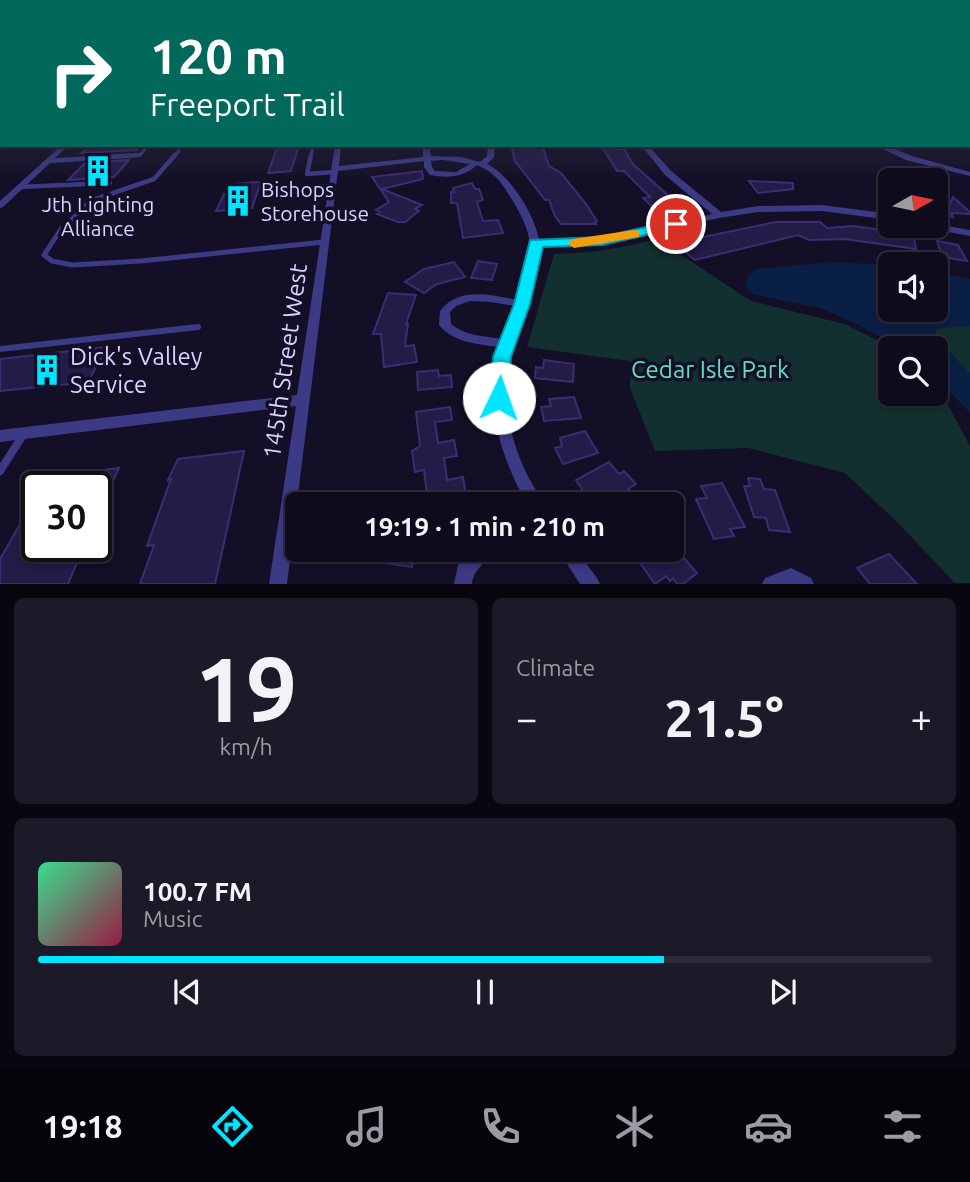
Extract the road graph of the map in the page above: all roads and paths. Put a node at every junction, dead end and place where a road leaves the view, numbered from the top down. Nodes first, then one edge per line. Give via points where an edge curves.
1 (64, 147) edge
2 (146, 147) edge
3 (313, 147) edge
4 (338, 147) edge
5 (426, 147) edge
6 (492, 147) edge
7 (646, 147) edge
8 (883, 147) edge
9 (179, 151) dead end
10 (429, 160) junction
11 (48, 161) junction
12 (479, 163) junction
13 (335, 168) junction
14 (970, 174) edge
15 (110, 183) dead end
16 (19, 187) junction
17 (0, 205) edge
18 (719, 215) junction
19 (878, 216) edge
20 (948, 229) edge
21 (970, 233) edge
22 (324, 242) junction
23 (535, 243) junction
24 (522, 304) junction
25 (198, 327) dead end
26 (505, 344) junction
27 (0, 349) edge
28 (303, 400) junction
29 (23, 434) junction
30 (0, 436) edge
31 (0, 471) edge
32 (529, 492) edge
33 (473, 562) edge
34 (575, 562) edge
35 (278, 583) edge
36 (463, 583) edge
37 (591, 583) edge
38 (771, 583) edge
39 (805, 583) edge

1 - 11 street
2 - 11 lane via 140,155
3 - 13 lane via 307,174
4 - 13 street, 145th Street West
5 - 10 street
6 - 12 street via 490,157
7 - 18 street via 668,173
8 - 14 street
9 - 22 lane via 154,178 90,201 74,214 44,255 72,265
10 - 12 street
10 - 13 street
11 - 16 street
12 - 23 street via 503,179 532,228
13 - 22 street, 145th Street West
15 - 16 lane
16 - 17 street
18 - 19 street via 798,207
18 - 23 street via 602,241
20 - 21 street
22 - 28 street, 145th Street West
23 - 24 street
24 - 26 street
24 - 26 street via 469,297 457,299 445,311 445,325 453,332
25 - 27 lane
26 - 32 street via 499,376 502,421
28 - 29 street
28 - 35 street, 145th Street West
29 - 30 street
29 - 31 lane
33 - 36 street via 464,571
34 - 37 street
38 - 39 street via 791,577

